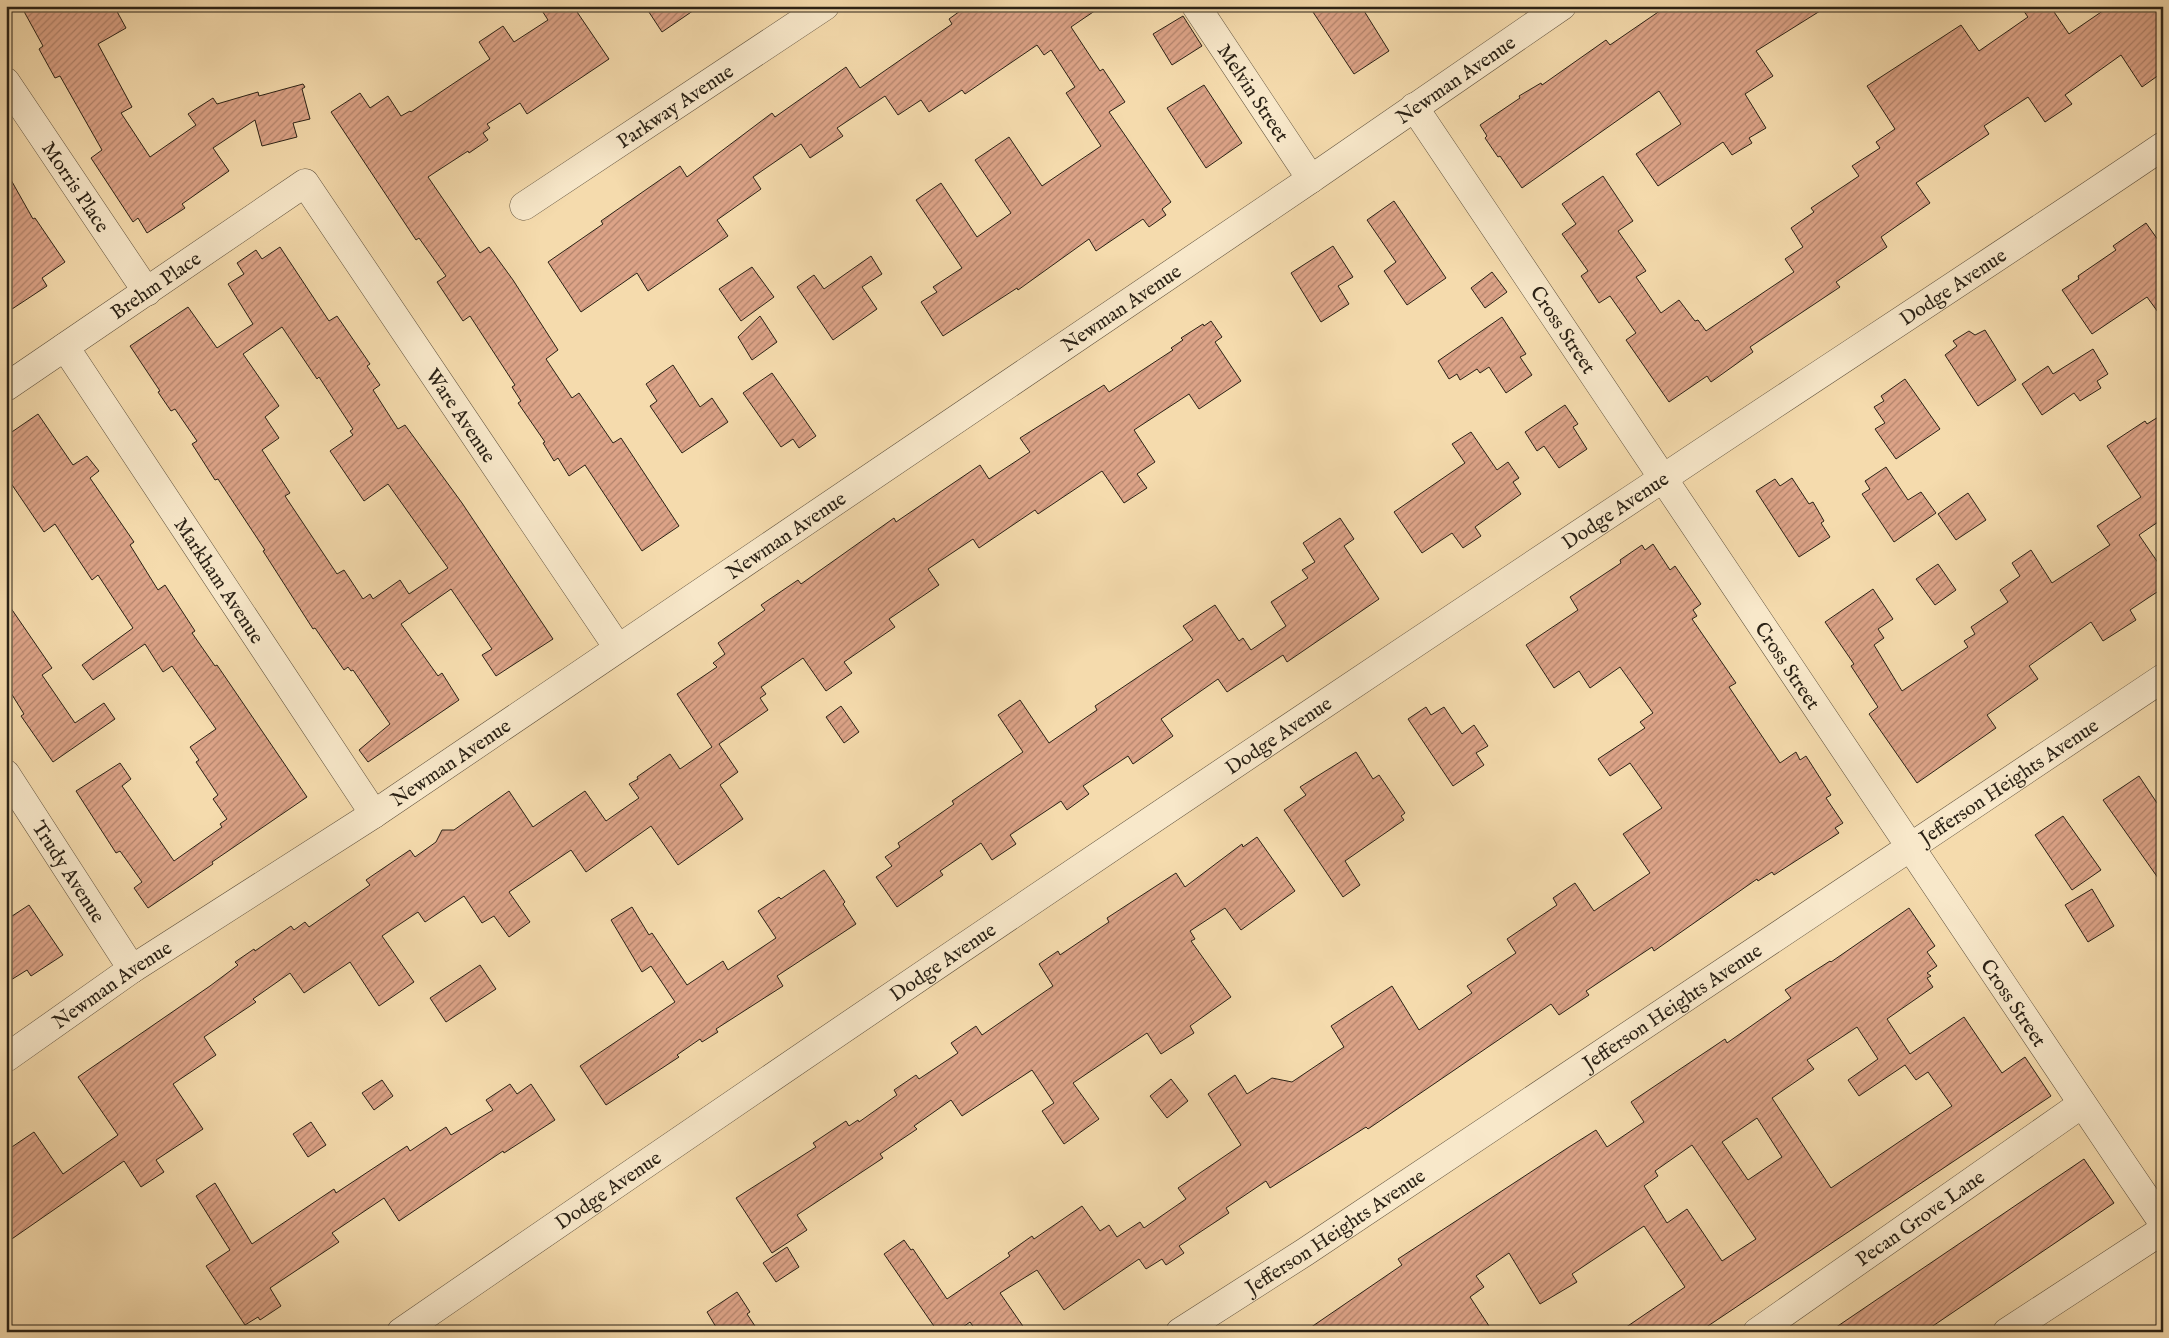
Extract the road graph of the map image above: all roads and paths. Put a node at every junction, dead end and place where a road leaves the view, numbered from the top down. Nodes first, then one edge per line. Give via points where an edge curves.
1 (825, 6) edge
2 (1196, 6) edge
3 (1562, 6) edge
4 (6, 82) edge
5 (1414, 107) junction
6 (2163, 146) edge
7 (1311, 179) junction
8 (304, 183) joint
9 (524, 206) dead end
10 (147, 292) junction
11 (65, 348) junction
12 (6, 387) edge
13 (1664, 477) junction
14 (618, 648) junction
15 (2163, 678) edge
16 (6, 774) edge
17 (374, 814) junction
18 (1909, 848) junction
19 (132, 969) junction
20 (6, 1058) edge
21 (2082, 1104) junction
22 (2163, 1223) edge
23 (2163, 1230) edge
24 (401, 1332) edge
25 (1180, 1332) edge
26 (1756, 1332) edge
27 (2006, 1332) edge

1 - 9 street, Parkway Avenue
2 - 7 street, Melvin Street
3 - 5 street, Newman Avenue
4 - 10 street, Morris Place
5 - 7 street, Newman Avenue
5 - 13 street, Cross Street
6 - 13 street, Dodge Avenue
7 - 14 street, Newman Avenue
8 - 10 street, Brehm Place
8 - 14 street, Ware Avenue
10 - 11 street, Brehm Place
11 - 12 street, Brehm Place
11 - 17 street, Markham Avenue
13 - 18 street, Cross Street
13 - 24 street, Dodge Avenue via 691,1132
14 - 17 street, Newman Avenue
15 - 18 street, Jefferson Heights Avenue
16 - 19 street, Trudy Avenue
17 - 19 street, Newman Avenue
18 - 21 street, Cross Street
18 - 25 street, Jefferson Heights Avenue
19 - 20 street, Newman Avenue
21 - 22 street, Cross Street
21 - 26 street, Pecan Grove Lane
23 - 27 street

